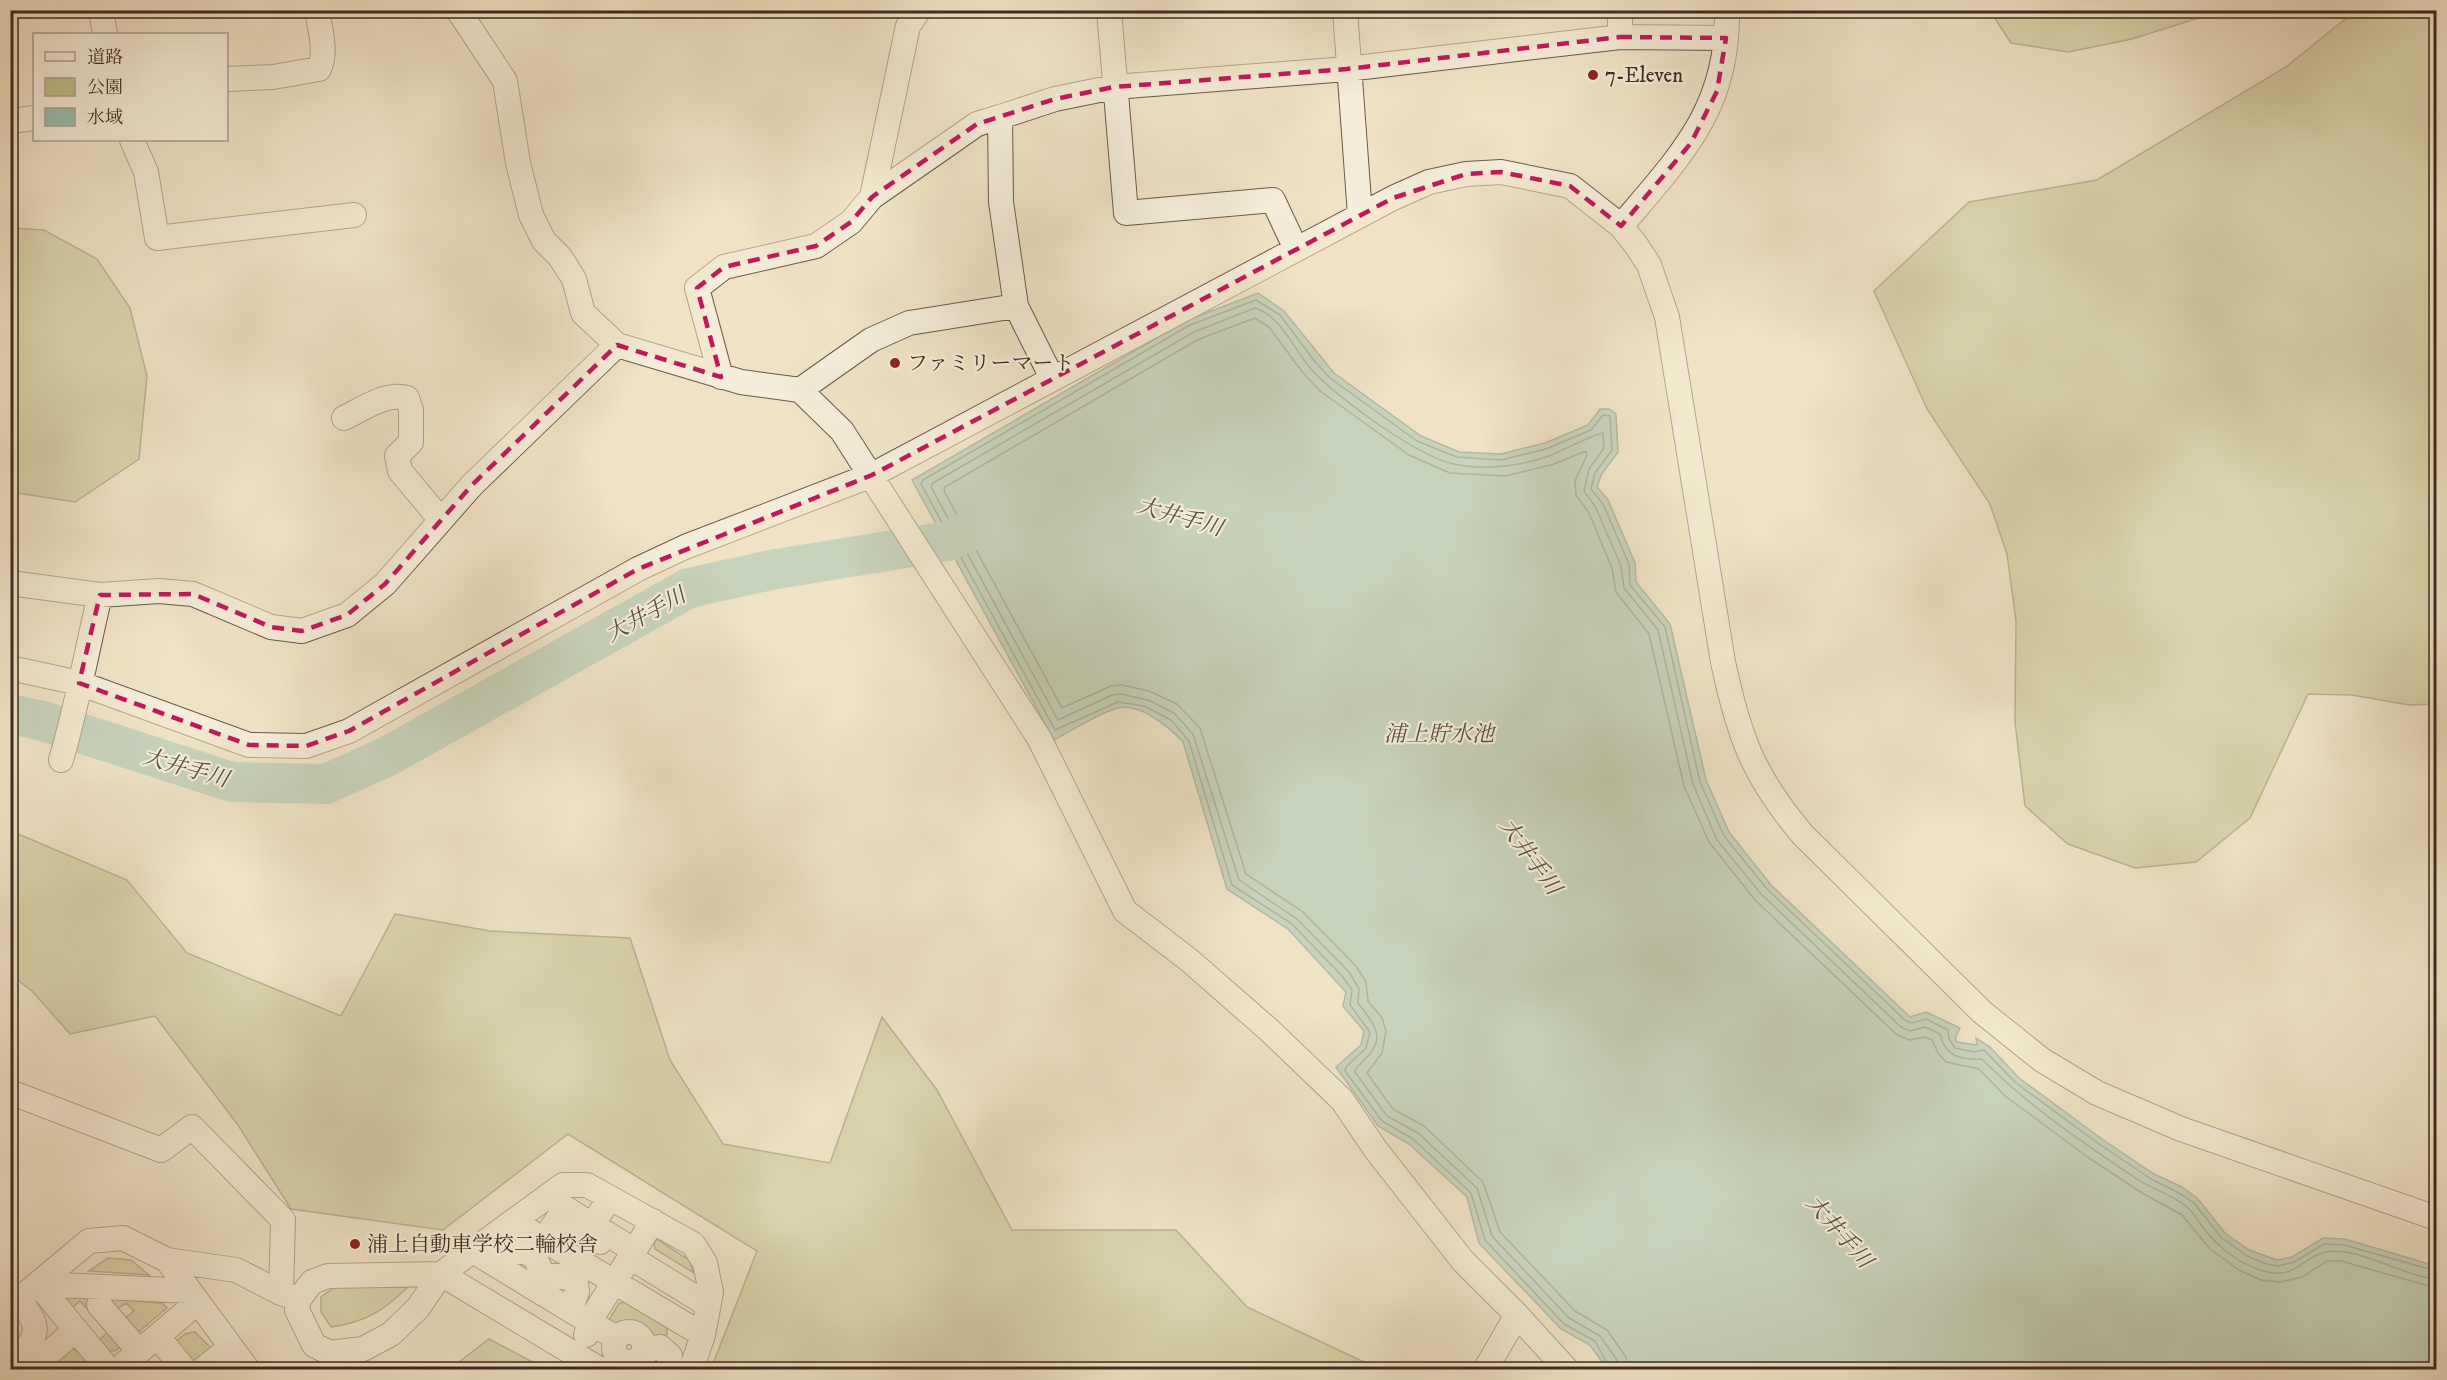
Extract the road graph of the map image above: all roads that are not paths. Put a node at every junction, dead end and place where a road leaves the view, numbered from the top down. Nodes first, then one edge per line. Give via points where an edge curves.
1 (101, 10) edge
2 (317, 10) edge
3 (458, 10) edge
4 (919, 10) edge
5 (1109, 10) edge
6 (1345, 10) edge
7 (1620, 10) edge
8 (1727, 10) edge
9 (105, 33) edge
10 (1620, 37) junction
11 (1726, 38) junction
12 (1347, 69) junction
13 (228, 79) edge
14 (1114, 87) junction
15 (1000, 117) junction
16 (33, 118) edge
17 (10, 122) edge
18 (132, 141) edge
19 (872, 198) junction
20 (354, 215) dead end
21 (1360, 215) junction
22 (1621, 226) junction
23 (1296, 249) junction
24 (1016, 306) junction
25 (617, 345) junction
26 (722, 376) junction
27 (1052, 378) junction
28 (800, 390) junction
29 (344, 418) dead end
30 (872, 475) junction
31 (441, 520) junction
32 (10, 583) edge
33 (100, 595) junction
34 (10, 668) edge
35 (79, 683) junction
36 (61, 760) dead end
37 (10, 1092) edge
38 (616, 1201) junction
39 (2436, 1218) edge
40 (652, 1221) junction
41 (514, 1222) junction
42 (606, 1233) junction
43 (546, 1247) junction
44 (634, 1250) junction
45 (473, 1251) junction
46 (167, 1260) junction
47 (500, 1268) junction
48 (441, 1274) junction
49 (614, 1282) junction
50 (38, 1284) junction
51 (709, 1295) junction
52 (194, 1296) junction
53 (290, 1296) junction
54 (15, 1303) edge
55 (113, 1312) dead end
56 (1517, 1315) junction
57 (579, 1316) junction
58 (681, 1322) junction
59 (76, 1330) junction
60 (703, 1335) junction
61 (148, 1344) junction
62 (231, 1347) junction
63 (10, 1349) edge
64 (655, 1360) edge
65 (591, 1364) edge
66 (29, 1370) edge
67 (109, 1370) edge
68 (117, 1370) edge
69 (184, 1370) edge
70 (202, 1370) edge
71 (248, 1370) edge
72 (691, 1370) edge
73 (1485, 1370) edge
74 (1567, 1370) edge

1 - 9 street
2 - 13 street via 322,50 319,69
3 - 25 street via 505,81 531,216 544,241 574,279 583,313
4 - 19 street via 908,26
5 - 14 street
6 - 12 street
7 - 10 street
8 - 11 street
10 - 11 street
10 - 12 street
11 - 22 street via 1717,91 1691,143
12 - 14 street
12 - 21 street
14 - 15 street via 1055,99
14 - 23 street via 1126,213 1273,200
15 - 19 street via 977,124
15 - 24 street via 1001,202
16 - 17 street
18 - 20 street via 146,172 157,238
19 - 26 street via 851,222 816,246 724,267 697,288
21 - 22 street via 1430,182 1501,172 1569,186
21 - 23 street
22 - 39 street via 1649,266 1667,317 1734,712 1755,768 1776,803 1803,835 1982,1012 2042,1060 2097,1093 2181,1129
23 - 27 street
24 - 27 street
24 - 28 street via 909,323 871,340
25 - 26 street
25 - 31 street
26 - 28 street
27 - 30 street
28 - 30 street via 842,431
29 - 31 street via 386,398 407,398 411,442 397,456 396,464
30 - 35 street via 638,569 359,725 306,746 249,745
30 - 56 street via 1040,738 1125,911 1198,968 1342,1100 1463,1261
31 - 33 street via 385,584 347,615 302,631 272,627 193,594 159,591
32 - 33 street
33 - 35 street
34 - 35 street
35 - 36 street via 75,715
37 - 53 street via 161,1150 192,1127 283,1220
38 - 40 street
38 - 41 street via 587,1185 563,1185
38 - 42 street
38 - 43 street via 592,1225 565,1208
40 - 44 street
40 - 51 street via 693,1244 705,1263
41 - 43 street
41 - 45 street
42 - 43 street via 600,1242 571,1225
42 - 44 street
43 - 47 street via 510,1254
43 - 49 street
43 - 57 street via 543,1275 570,1277 576,1282
44 - 49 street
44 - 51 street
45 - 47 street
45 - 48 street
46 - 50 street via 123,1238 89,1241
46 - 52 street
46 - 53 street via 236,1270
47 - 57 street
48 - 53 street via 328,1276
48 - 53 street via 405,1321 391,1334 363,1349 330,1353 314,1345
48 - 65 street
49 - 57 street
49 - 58 street
50 - 52 street
50 - 54 street
50 - 59 street
51 - 60 street
52 - 61 street
52 - 62 street
54 - 63 street via 32,1314 36,1332 25,1349
55 - 61 street
56 - 73 street
56 - 74 street
57 - 64 street via 616,1338 614,1348 622,1360
57 - 65 street
58 - 60 street
58 - 64 street
59 - 66 street
59 - 67 street
60 - 72 street
61 - 68 street
61 - 69 street
62 - 70 street
62 - 71 street

